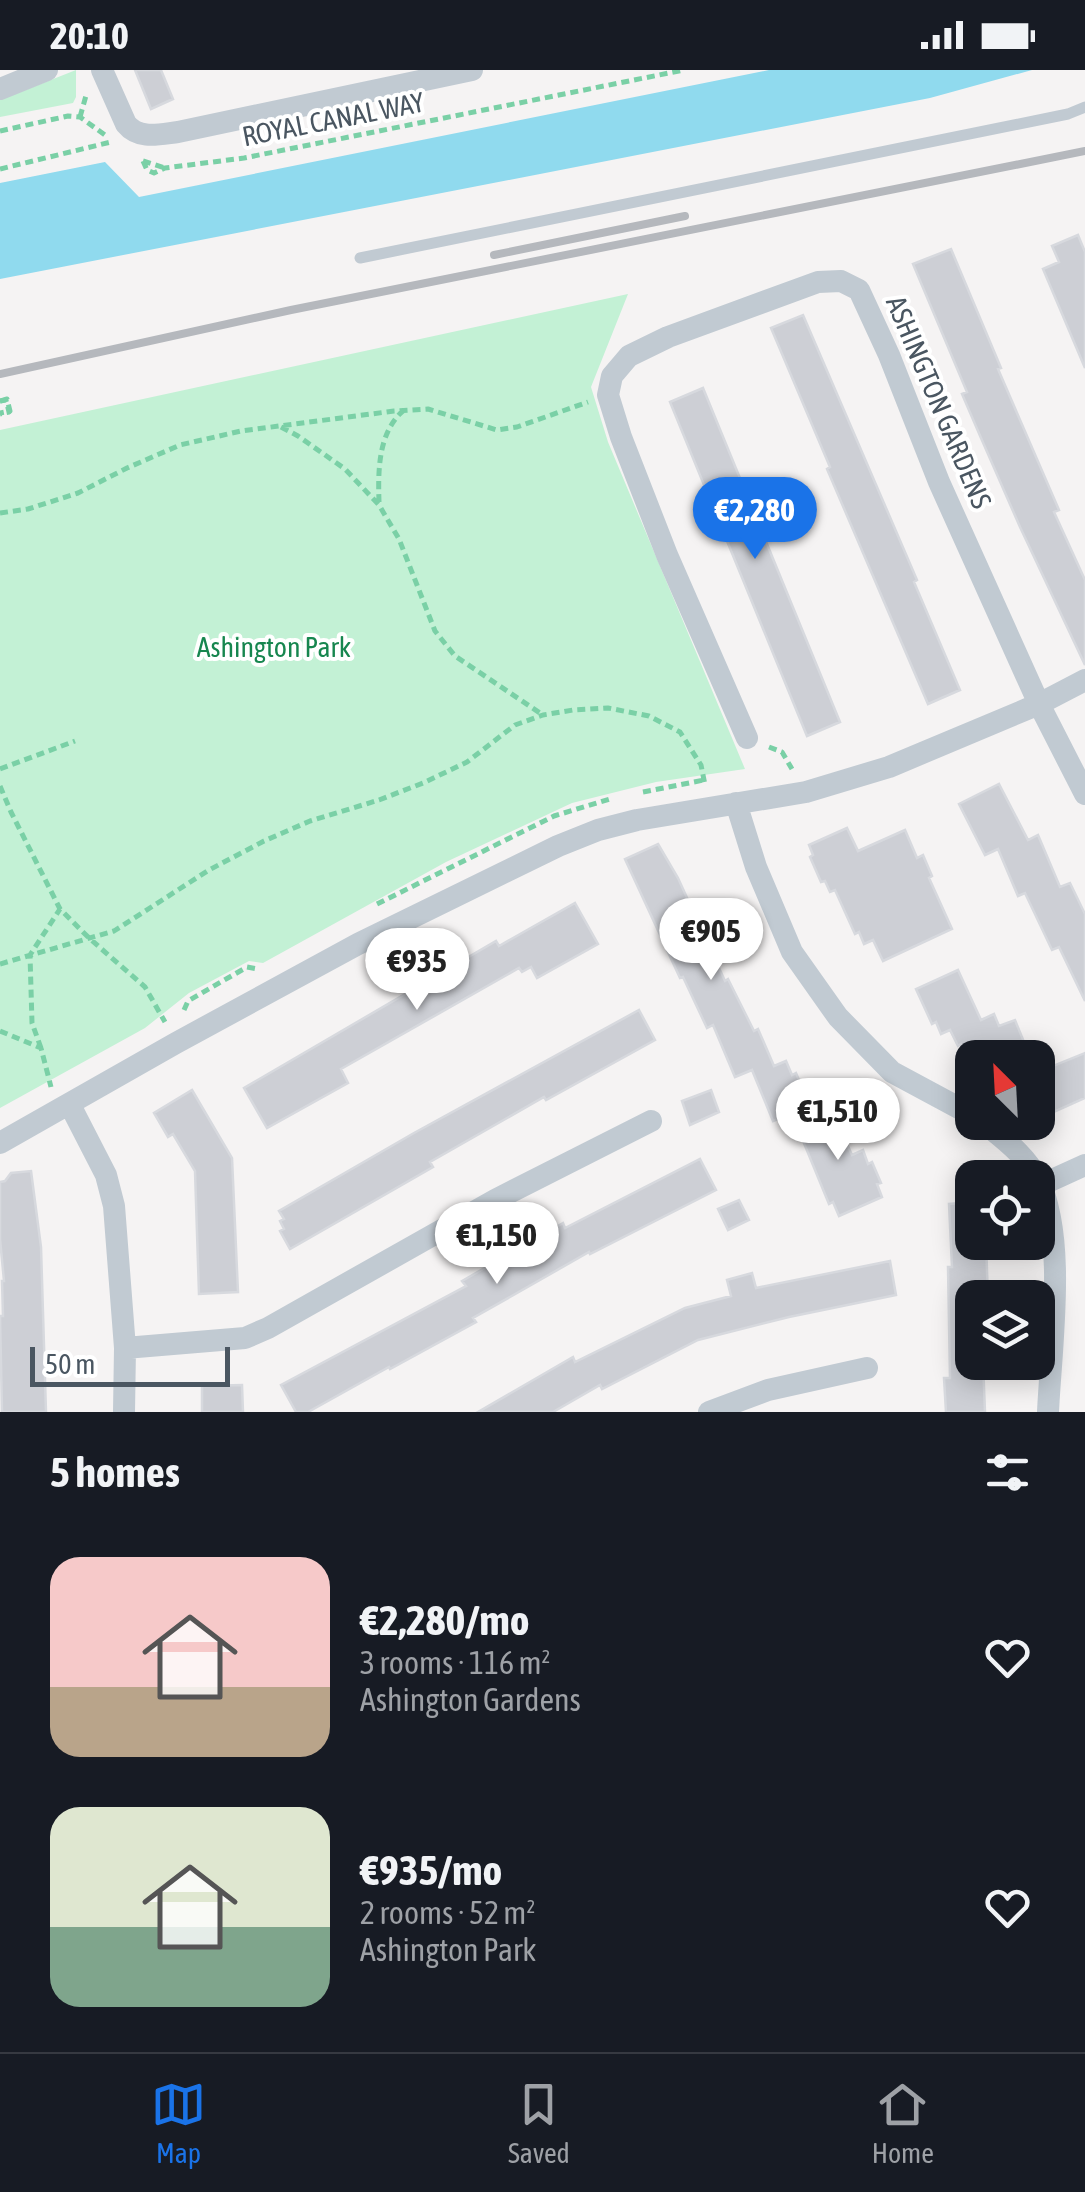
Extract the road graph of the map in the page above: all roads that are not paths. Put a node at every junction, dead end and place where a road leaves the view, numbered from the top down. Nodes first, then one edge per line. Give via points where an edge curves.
1 (47, 70) edge
2 (102, 70) edge
3 (472, 70) edge
4 (0, 89) edge
5 (1085, 107) edge
6 (360, 258) dead end
7 (1085, 680) edge
8 (1039, 704) junction
9 (747, 738) road end
10 (1085, 794) edge
11 (736, 804) junction
12 (70, 1105) junction
13 (955, 1106) edge
14 (651, 1121) dead end
15 (1005, 1140) edge
16 (0, 1143) edge
17 (1025, 1160) edge
18 (1085, 1165) edge
19 (1055, 1175) edge
20 (1055, 1253) edge
21 (125, 1348) junction
22 (867, 1368) dead end
23 (124, 1412) edge
24 (709, 1412) edge
25 (1048, 1412) edge

1 - 4 street
2 - 3 street via 126,124 146,134
5 - 6 lane
7 - 8 street
8 - 9 street, ASHINGTON GARDENS via 859,290 841,281 818,282 629,356 612,376 608,395 667,555
8 - 10 street
8 - 11 street via 889,767
11 - 12 street via 636,820 558,846 358,944
11 - 13 street via 792,952 838,1017 892,1072
12 - 16 street
12 - 21 street via 106,1175 114,1206
14 - 21 street via 245,1338
15 - 17 street
18 - 19 street
20 - 25 street
21 - 23 street
22 - 24 street via 768,1390

